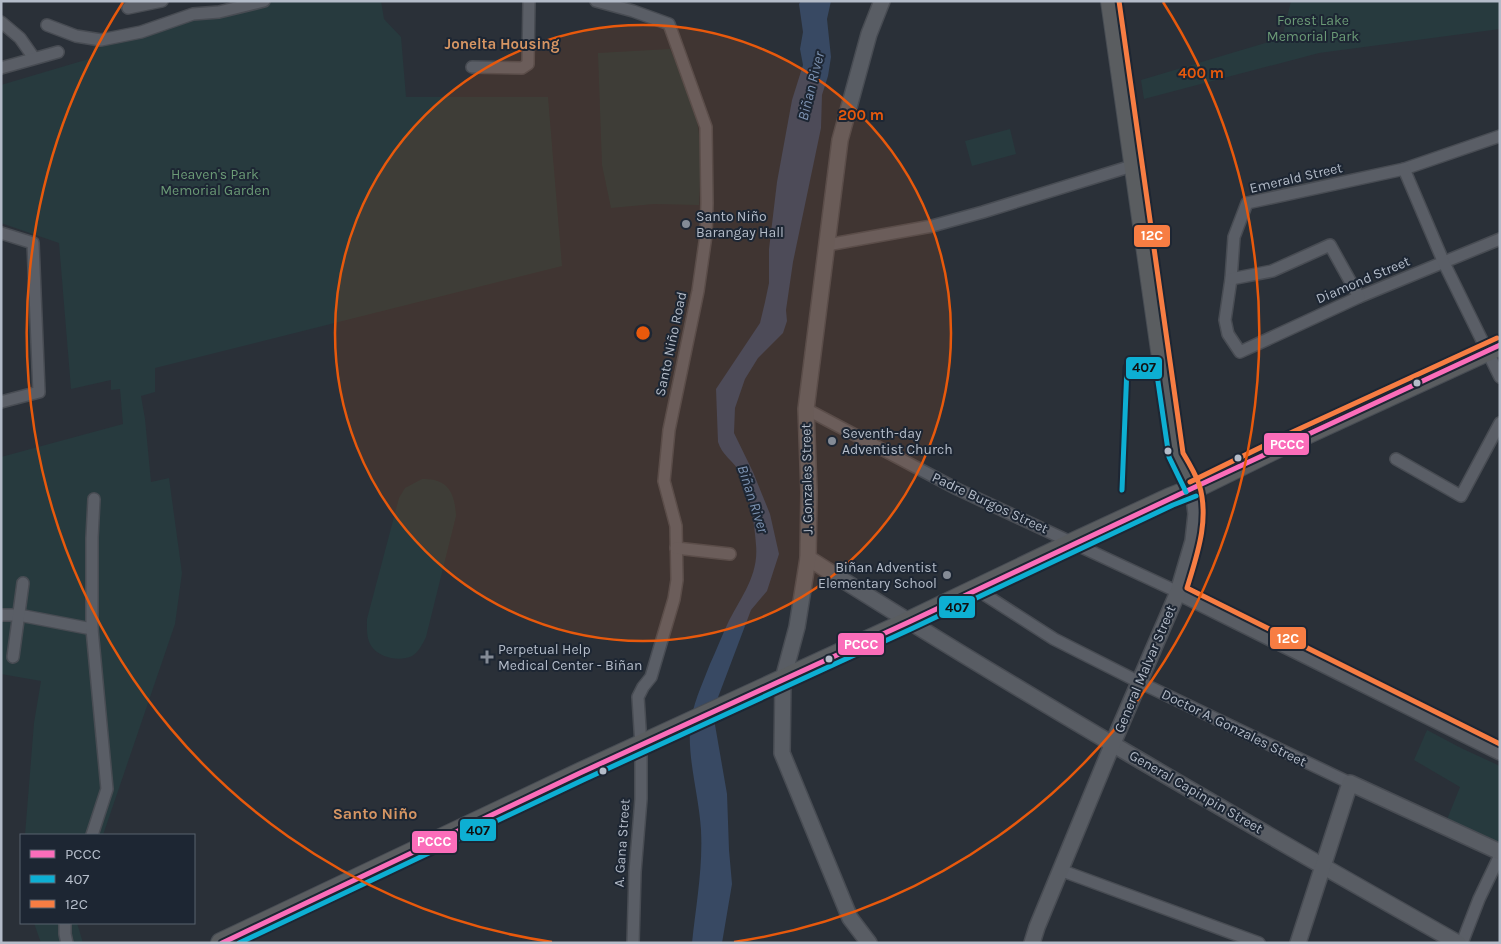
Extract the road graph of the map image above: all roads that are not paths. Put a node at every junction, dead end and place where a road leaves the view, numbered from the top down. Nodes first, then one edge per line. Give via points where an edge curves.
1 (162, 1) edge
2 (264, 1) edge
3 (529, 1) edge
4 (596, 1) edge
5 (882, 1) edge
6 (1111, 1) edge
7 (144, 3) edge
8 (128, 8) dead end
9 (11, 14) dead end
10 (2, 23) edge
11 (47, 25) dead end
12 (58, 52) dead end
13 (34, 58) junction
14 (472, 67) dead end
15 (1, 68) edge
16 (1500, 136) edge
17 (1135, 165) junction
18 (1404, 169) junction
19 (1, 233) edge
20 (1500, 239) edge
21 (827, 245) junction
22 (1444, 263) junction
23 (1231, 279) junction
24 (1359, 297) junction
25 (1494, 348) edge
26 (1240, 352) joint
27 (1500, 377) edge
28 (1, 402) edge
29 (806, 409) junction
30 (1500, 423) edge
31 (1396, 459) dead end
32 (1193, 489) junction
33 (94, 499) dead end
34 (1073, 542) junction
35 (676, 548) junction
36 (730, 554) dead end
37 (808, 558) junction
38 (24, 583) dead end
39 (976, 588) junction
40 (1178, 592) junction
41 (1, 615) edge
42 (20, 615) junction
43 (908, 622) junction
44 (92, 629) junction
45 (13, 657) dead end
46 (783, 679) junction
47 (1139, 682) junction
48 (1113, 743) junction
49 (641, 745) junction
50 (1500, 752) edge
51 (1350, 783) junction
52 (92, 834) edge
53 (1500, 853) edge
54 (1322, 866) junction
55 (1060, 870) junction
56 (65, 924) edge
57 (67, 943) edge
58 (221, 943) edge
59 (633, 943) edge
60 (869, 943) edge
61 (1032, 943) edge
62 (1259, 943) edge
63 (1298, 943) edge
64 (1458, 943) edge
65 (1462, 943) edge

1 - 7 street
2 - 11 street via 219,12 193,14 141,32 102,40 76,36
3 - 14 street via 528,64 522,68
4 - 35 street, Santo Niño Road via 669,24 706,126 706,235 698,291 669,430 664,481 676,526
5 - 21 street, J. Gonzales Street via 869,34 840,140
6 - 17 highway, General Malvar Street
7 - 8 street
9 - 10 street
10 - 13 street via 20,38
12 - 13 street
13 - 15 street
16 - 18 street, Emerald Street
17 - 21 street via 932,226
17 - 32 highway, General Malvar Street via 1176,455
18 - 22 street
18 - 23 street, Emerald Street via 1247,203 1234,237
19 - 28 street via 33,243 39,392
20 - 22 street, Diamond Street
21 - 29 street, J. Gonzales Street
22 - 24 street, Diamond Street
22 - 25 street
23 - 24 street via 1272,271 1330,245
23 - 26 street, Emerald Street via 1225,320 1228,334
24 - 26 street, Diamond Street
25 - 27 street
25 - 32 highway
29 - 34 street, Padre Burgos Street via 957,489
29 - 37 street, J. Gonzales Street
30 - 31 street via 1460,496
32 - 34 highway
32 - 40 street, General Malvar Street via 1196,514 1193,541
33 - 44 street
34 - 39 highway
34 - 40 street, Padre Burgos Street
35 - 36 street
35 - 49 street, Santo Niño Road via 678,580 674,599 651,677 638,697
37 - 43 street, General Capinpin Street
37 - 46 street, J. Gonzales Street via 797,627
38 - 42 street
39 - 43 highway
39 - 47 street, Doctor A. Gonzales Street via 1054,639
40 - 47 street, General Malvar Street
40 - 50 street, Padre Burgos Street
41 - 42 street
42 - 44 street
42 - 45 street
43 - 46 highway
43 - 48 street, General Capinpin Street
44 - 52 street via 107,780
46 - 49 highway
46 - 60 street, J. Gonzales Street via 782,753 850,918
47 - 48 street, General Malvar Street
47 - 51 street, Doctor A. Gonzales Street
48 - 54 street, General Capinpin Street
48 - 55 street, General Malvar Street
49 - 58 highway
49 - 59 street, A. Gana Street
51 - 53 street, Doctor A. Gonzales Street
51 - 54 street
53 - 65 street
54 - 63 street
54 - 64 street, General Capinpin Street
55 - 61 street, General Malvar Street
55 - 62 street
56 - 57 street

